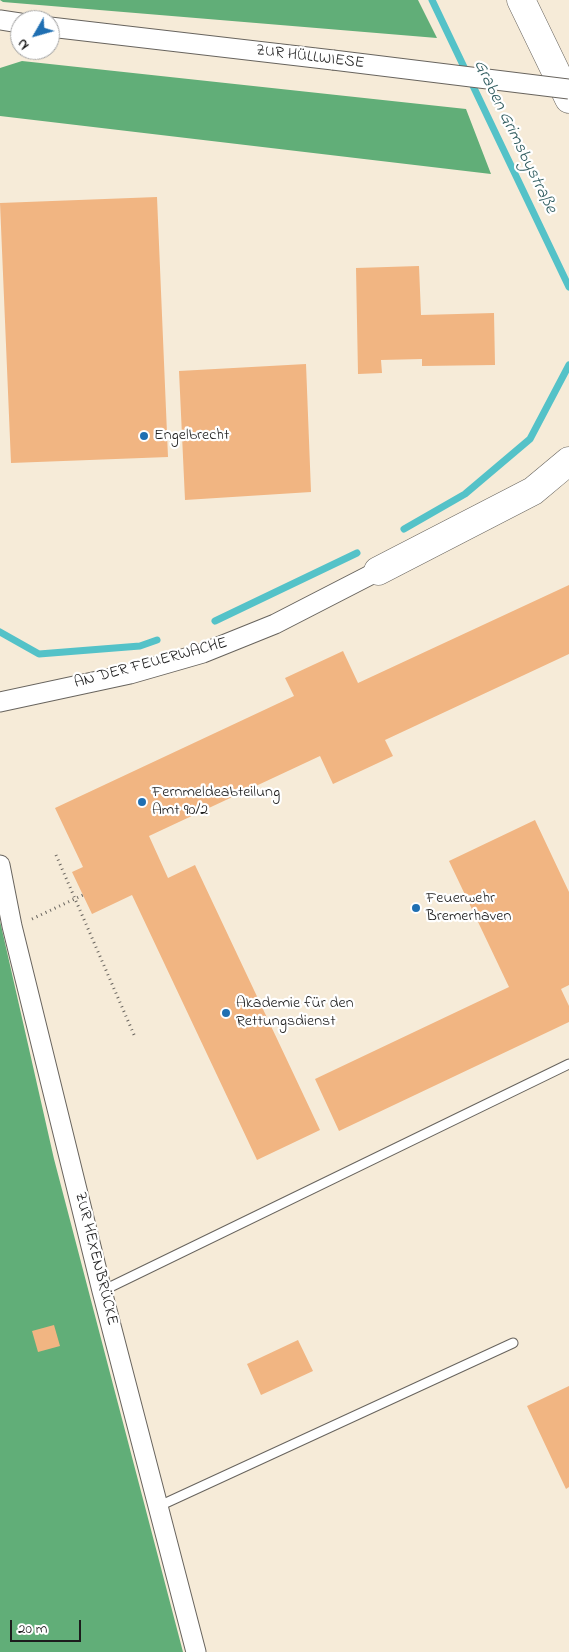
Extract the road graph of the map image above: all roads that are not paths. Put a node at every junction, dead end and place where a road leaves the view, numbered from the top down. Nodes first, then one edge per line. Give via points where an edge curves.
1 (521, 0) edge
2 (60, 28) edge
3 (569, 89) edge
4 (569, 99) edge
5 (569, 461) edge
6 (569, 484) edge
7 (533, 491) junction
8 (378, 571) joint
9 (0, 702) edge
10 (0, 865) edge
11 (569, 1064) edge
12 (102, 1291) junction
13 (513, 1343) dead end
14 (157, 1508) junction
15 (196, 1652) edge

1 - 4 highway
2 - 3 street, ZUR HÜLLWIESE, bridge
5 - 7 highway
6 - 7 highway
7 - 8 highway
8 - 9 street, AN DER FEUERWACHE via 275,624 203,653 130,674
10 - 12 street, ZUR HEXENBRÜCKE via 12,926
11 - 12 lane
12 - 14 street, ZUR HEXENBRÜCKE
13 - 14 lane
14 - 15 street, ZUR HEXENBRÜCKE

